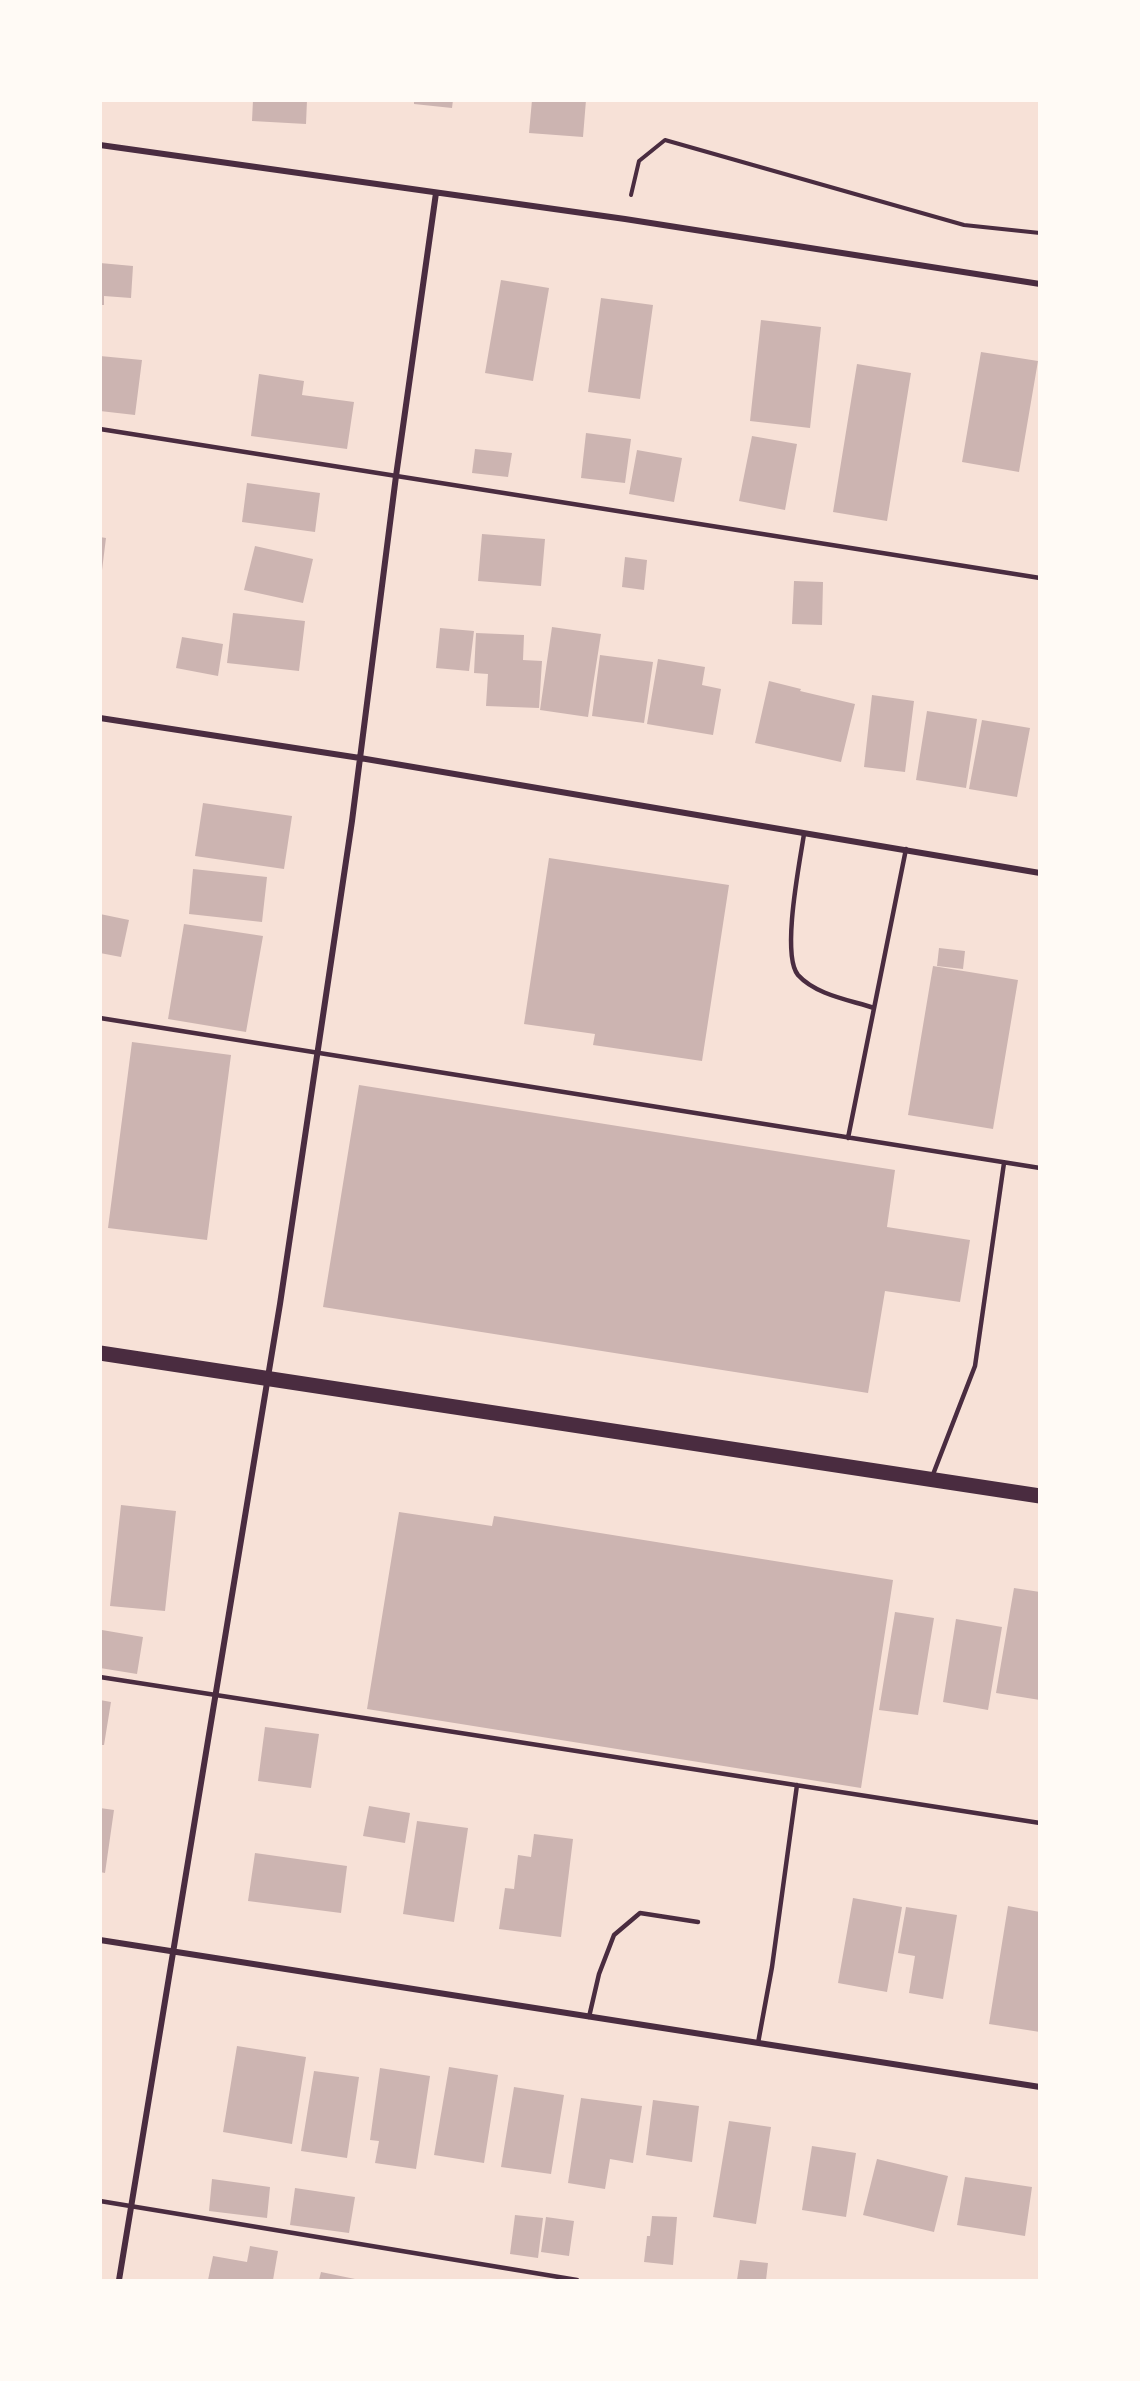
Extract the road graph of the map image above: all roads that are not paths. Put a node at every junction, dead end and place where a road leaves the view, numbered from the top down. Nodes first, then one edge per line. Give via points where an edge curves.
1 (100, 145) edge
2 (436, 193) junction
3 (1040, 284) edge
4 (100, 429) edge
5 (396, 476) junction
6 (1040, 578) edge
7 (100, 718) edge
8 (360, 758) junction
9 (804, 834) junction
10 (906, 849) junction
11 (1040, 873) edge
12 (874, 1008) junction
13 (100, 1018) edge
14 (316, 1054) junction
15 (848, 1138) junction
16 (1004, 1163) junction
17 (1040, 1168) edge
18 (100, 1353) edge
19 (267, 1379) junction
20 (931, 1480) junction
21 (1040, 1496) edge
22 (100, 1677) edge
23 (214, 1695) junction
24 (797, 1785) junction
25 (1040, 1823) edge
26 (698, 1922) dead end
27 (100, 1940) edge
28 (172, 1952) junction
29 (589, 2017) junction
30 (758, 2043) junction
31 (1040, 2087) edge
32 (100, 2201) edge
33 (130, 2205) junction
34 (119, 2280) edge
35 (577, 2280) edge

1 - 2 street
2 - 3 street
2 - 5 street
4 - 5 lane
5 - 6 lane
5 - 8 street
7 - 8 street
8 - 9 street
8 - 14 street
9 - 10 street
9 - 12 lane via 791,948 797,974 815,989
10 - 11 street
10 - 12 lane
12 - 15 lane
13 - 14 lane
14 - 15 lane
14 - 19 street
15 - 16 lane
16 - 17 lane
16 - 20 lane via 975,1366
18 - 19 main road
19 - 20 main road
19 - 23 street
20 - 21 main road
22 - 23 lane
23 - 24 lane
23 - 28 street
24 - 25 lane
24 - 30 lane
26 - 29 lane via 640,1913 614,1935
27 - 28 street
28 - 29 street
28 - 33 street
29 - 30 street
30 - 31 street
32 - 33 lane
33 - 34 street
33 - 35 lane

